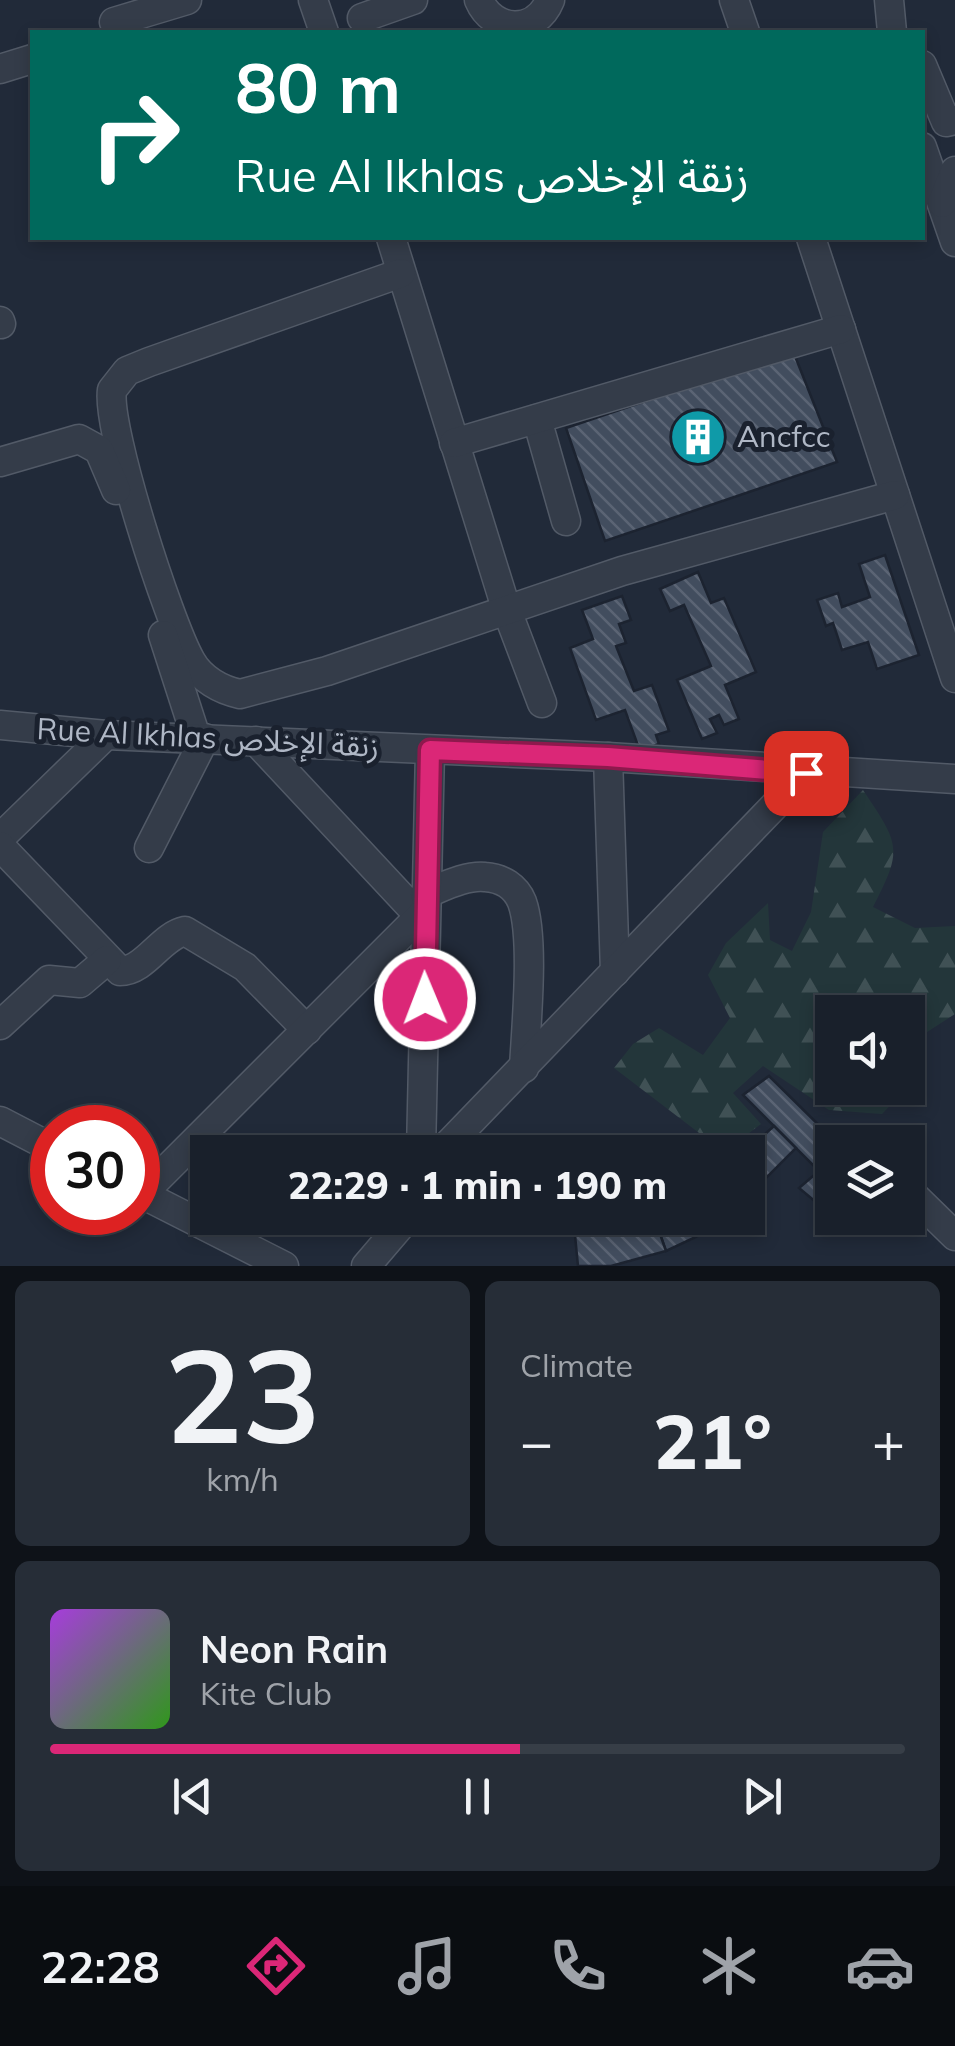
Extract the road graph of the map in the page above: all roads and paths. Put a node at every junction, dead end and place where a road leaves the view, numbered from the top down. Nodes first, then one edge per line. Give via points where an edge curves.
1 (187, 0) edge
2 (313, 0) edge
3 (413, 0) edge
4 (479, 0) edge
5 (550, 0) edge
6 (734, 0) edge
7 (112, 18) edge
8 (362, 18) dead end
9 (323, 30) edge
10 (744, 30) edge
11 (30, 61) edge
12 (0, 69) edge
13 (925, 72) edge
14 (955, 120) edge
15 (925, 155) edge
16 (955, 171) edge
17 (942, 203) junction
18 (392, 240) edge
19 (813, 240) edge
20 (955, 242) edge
21 (401, 273) junction
22 (841, 328) junction
23 (537, 419) junction
24 (454, 443) junction
25 (0, 462) edge
26 (896, 495) junction
27 (566, 521) dead end
28 (506, 608) junction
29 (955, 678) edge
30 (542, 703) dead end
31 (0, 725) edge
32 (106, 734) junction
33 (200, 738) junction
34 (256, 741) junction
35 (430, 750) junction
36 (608, 757) junction
37 (806, 773) junction
38 (955, 779) edge
39 (0, 838) edge
40 (0, 846) edge
41 (149, 848) dead end
42 (423, 910) junction
43 (107, 960) junction
44 (615, 972) junction
45 (0, 1025) edge
46 (307, 1030) junction
47 (524, 1068) junction
48 (0, 1121) edge
49 (421, 1135) edge
50 (457, 1135) edge
51 (30, 1137) edge
52 (160, 1173) edge
53 (160, 1203) edge
54 (925, 1207) edge
55 (392, 1235) edge
56 (955, 1236) edge
57 (284, 1266) edge
58 (366, 1266) edge

1 - 7 street
2 - 9 street
3 - 8 street
4 - 5 street via 494,20 512,26 532,22
6 - 10 street
11 - 12 street
13 - 14 street via 946,122
15 - 17 street
16 - 17 street
17 - 20 street
18 - 21 street
19 - 22 street
21 - 24 street
21 - 28 street via 127,371 110,404 131,488 192,662 225,691 240,694 327,670
22 - 23 street
22 - 26 street
23 - 24 street
23 - 27 street
24 - 28 street
25 - 33 street via 79,439 100,450
26 - 28 street
26 - 29 street
28 - 30 street
31 - 32 street, Rue Al Ikhlas زنقة الإخلاص
32 - 33 street, Rue Al Ikhlas زنقة الإخلاص
32 - 39 street
33 - 34 street, Rue Al Ikhlas زنقة الإخلاص
33 - 41 street
34 - 35 street, Rue Al Ikhlas زنقة الإخلاص
34 - 42 street
35 - 36 street, Rue Al Ikhlas زنقة الإخلاص
35 - 42 street
36 - 37 street, Rue Al Ikhlas زنقة الإخلاص
36 - 44 street
37 - 38 street, Rue Al Ikhlas زنقة الإخلاص
37 - 44 street
40 - 43 street
42 - 46 street
42 - 47 street via 488,877 511,886 524,906
42 - 49 street
43 - 45 street via 80,982 49,980
43 - 46 street via 126,972 185,931 246,966
44 - 47 street
46 - 52 street
47 - 50 street
48 - 51 street
53 - 57 street
54 - 56 street
55 - 58 street

